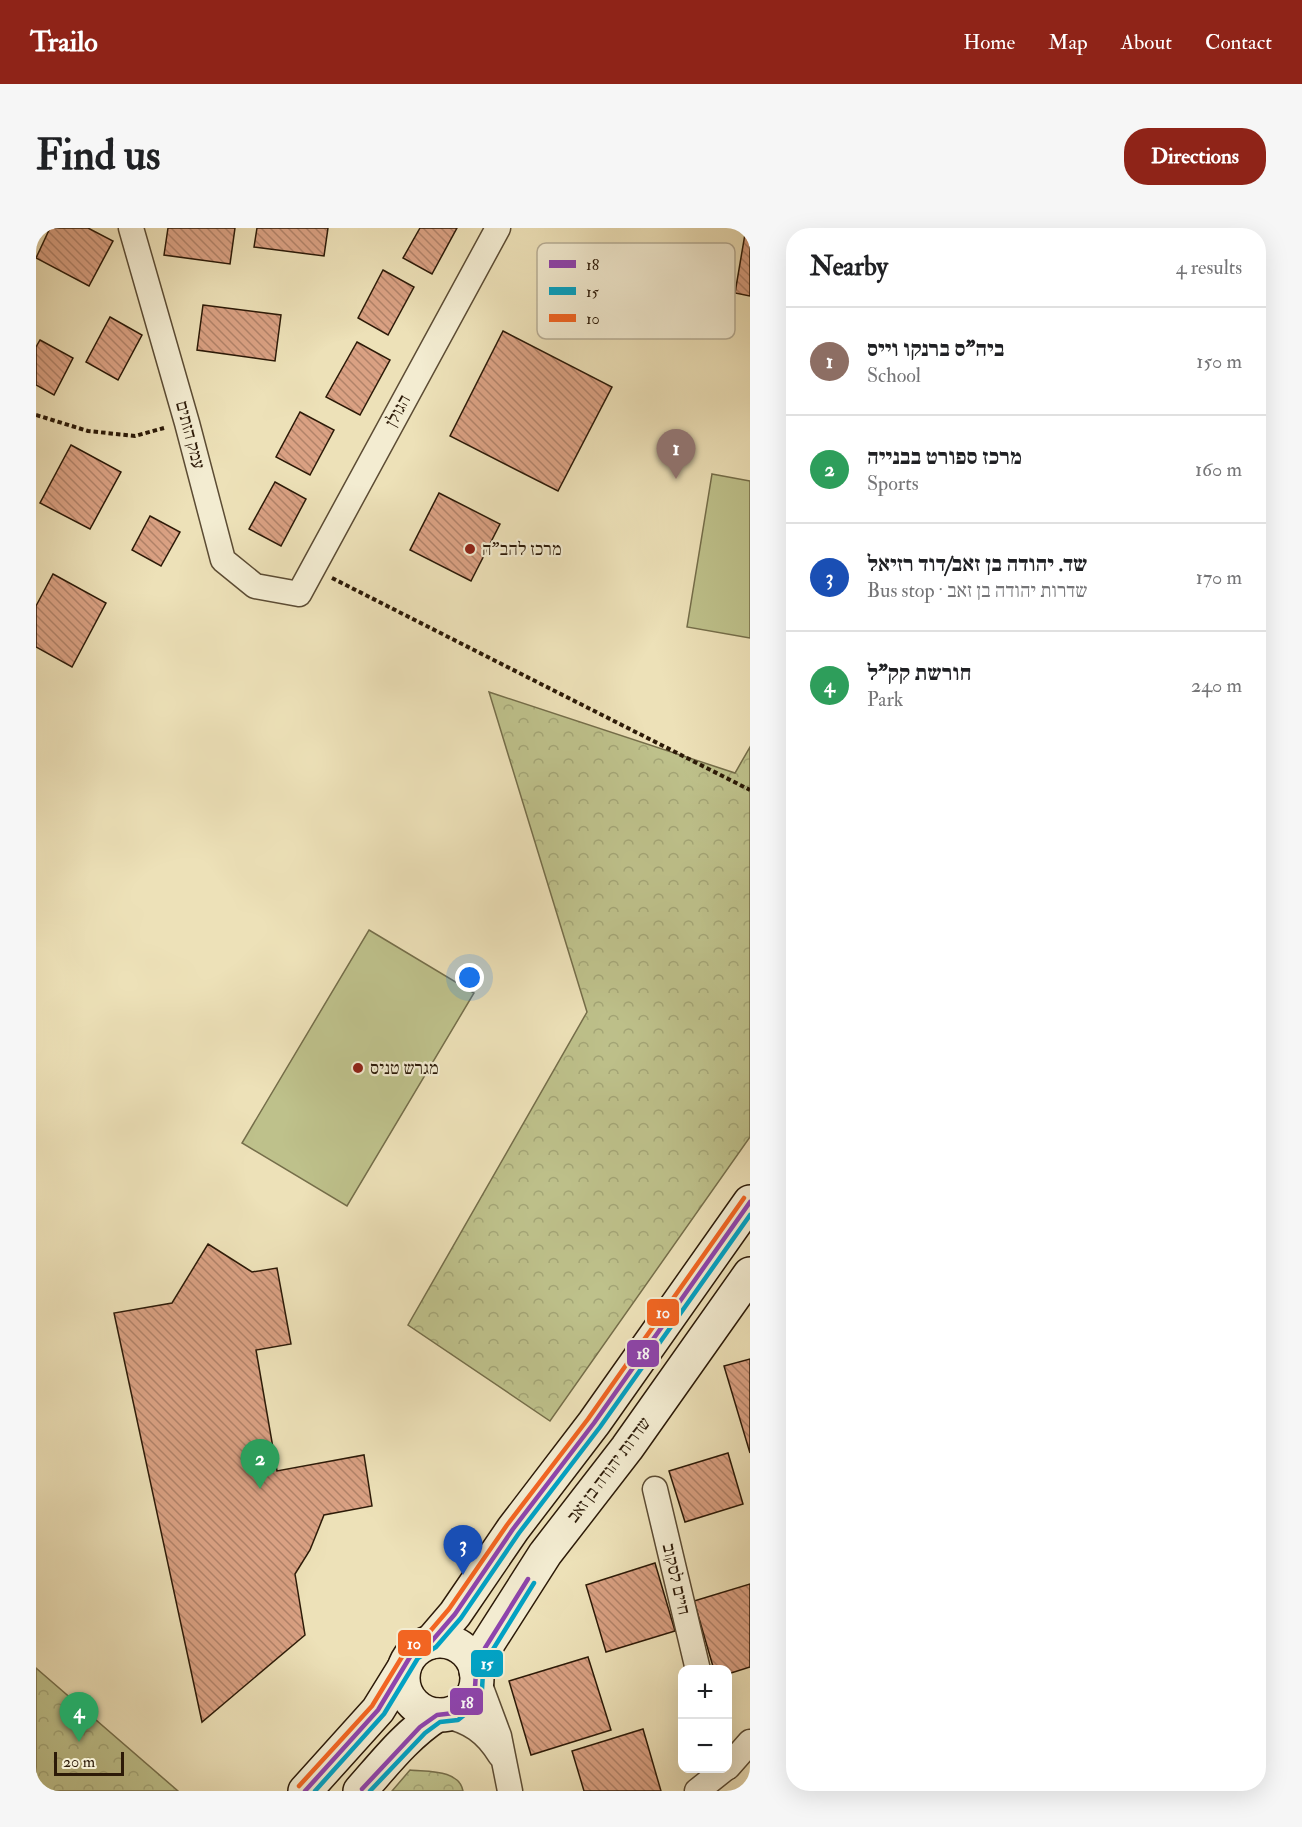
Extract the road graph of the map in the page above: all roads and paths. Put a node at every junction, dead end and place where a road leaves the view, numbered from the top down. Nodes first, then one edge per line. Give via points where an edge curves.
1 (131, 228) edge
2 (498, 228) edge
3 (36, 415) edge
4 (187, 423) junction
5 (313, 568) junction
6 (299, 594) joint
7 (750, 790) edge
8 (750, 1202) edge
9 (750, 1274) edge
10 (655, 1489) dead end
11 (431, 1642) junction
12 (697, 1665) edge
13 (404, 1668) junction
14 (476, 1674) junction
15 (440, 1715) junction
16 (750, 1742) edge
17 (732, 1761) edge
18 (506, 1764) junction
19 (719, 1773) edge
20 (305, 1791) edge
21 (360, 1791) edge
22 (510, 1791) edge
23 (697, 1791) edge

1 - 4 street, עמק הזתים
2 - 5 street, הגולן
3 - 4 path via 88,431 135,436
4 - 6 street, עמק הזתים via 223,560 255,586
5 - 6 street, הגולן
5 - 7 path
8 - 11 main road via 594,1423
9 - 14 main road, שדרות יהודה בן זאב via 627,1448 545,1554 485,1648
10 - 12 street, חיים לסקוב
11 - 13 main road via 414,1652
11 - 14 main road via 443,1641 465,1650
13 - 15 main road via 404,1689 409,1699 426,1713
13 - 20 main road via 378,1710
14 - 15 main road via 471,1698 454,1713
14 - 18 street
15 - 18 street via 470,1723 482,1731
15 - 21 main road via 406,1740
16 - 17 street
18 - 22 street
19 - 23 street

